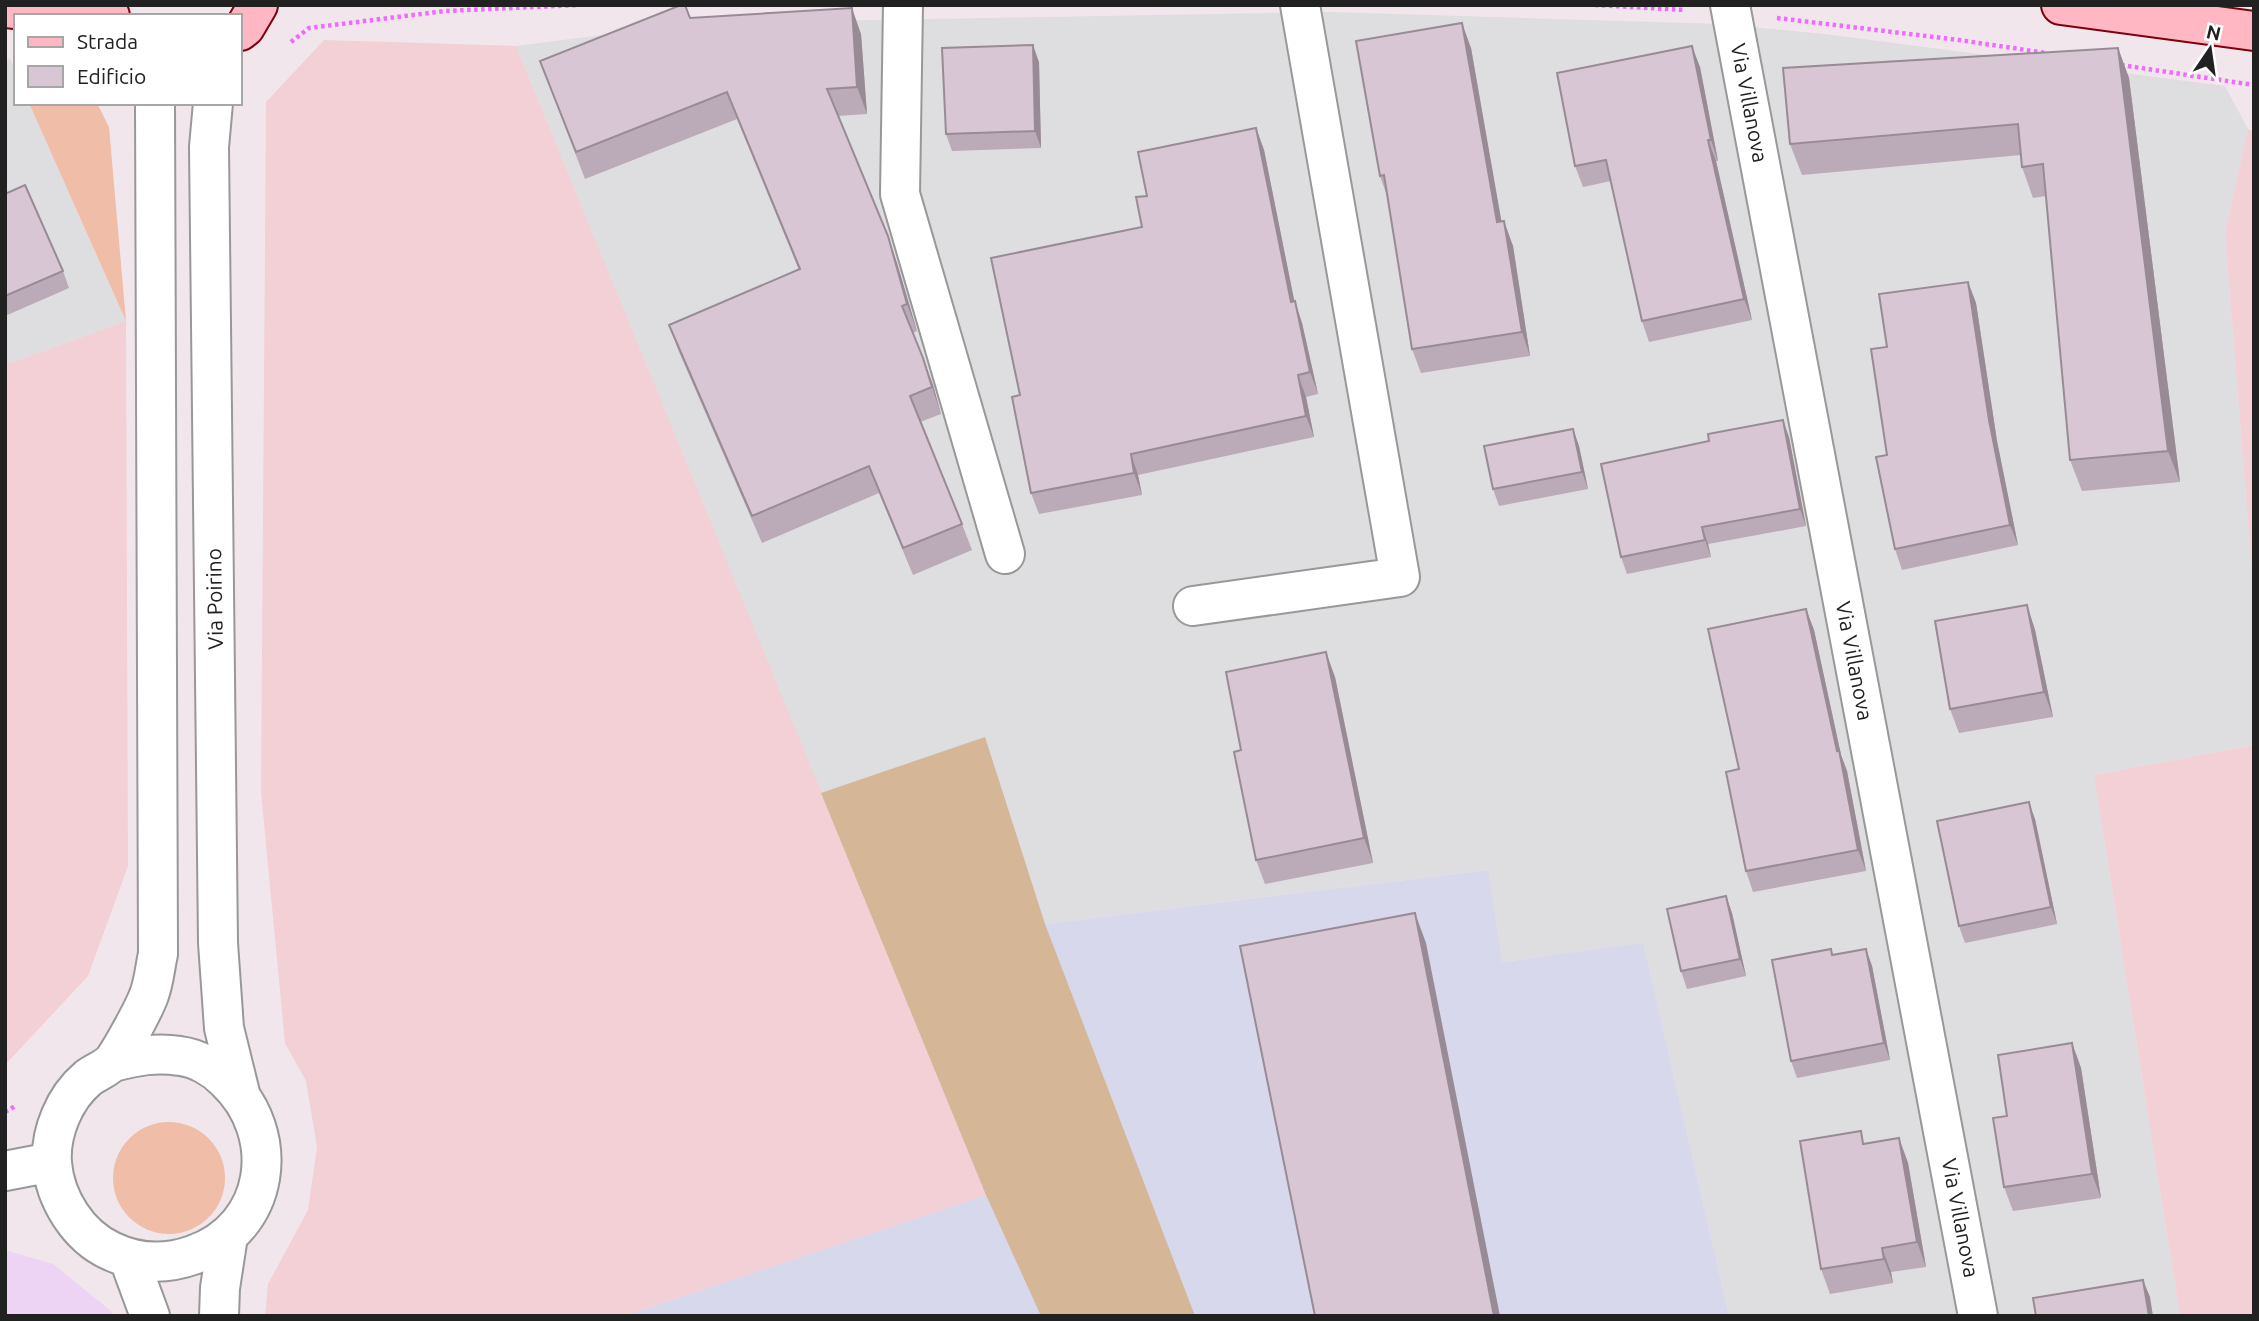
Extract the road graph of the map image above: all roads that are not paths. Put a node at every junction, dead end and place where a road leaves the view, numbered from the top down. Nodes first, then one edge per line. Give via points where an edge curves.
1 (258, 5) edge
2 (903, 5) edge
3 (1300, 5) edge
4 (2061, 5) edge
5 (5, 8) edge
6 (1731, 9) edge
7 (54, 14) edge
8 (242, 28) edge
9 (2254, 30) edge
10 (155, 105) edge
11 (213, 105) edge
12 (1005, 554) dead end
13 (1193, 606) dead end
14 (113, 1062) junction
15 (240, 1093) junction
16 (52, 1162) junction
17 (5, 1171) edge
18 (228, 1236) junction
19 (129, 1259) junction
20 (150, 1316) edge
21 (219, 1316) edge
22 (1978, 1316) edge

1 - 8 main road
2 - 12 street via 900,194
3 - 13 street via 1400,577
4 - 9 main road
5 - 7 main road
6 - 22 street, Via Villanova
10 - 14 street via 158,954 149,995
11 - 15 street, Via Poirino via 209,147 218,943 223,1028
14 - 15 street via 146,1053 182,1056 215,1069
14 - 16 street via 87,1079 67,1103 55,1131
15 - 18 street via 256,1120 262,1152 260,1183 248,1212
16 - 17 street
16 - 19 street via 57,1190 70,1216 89,1237
18 - 19 street via 206,1251 181,1259 155,1263
18 - 21 street
19 - 20 street

